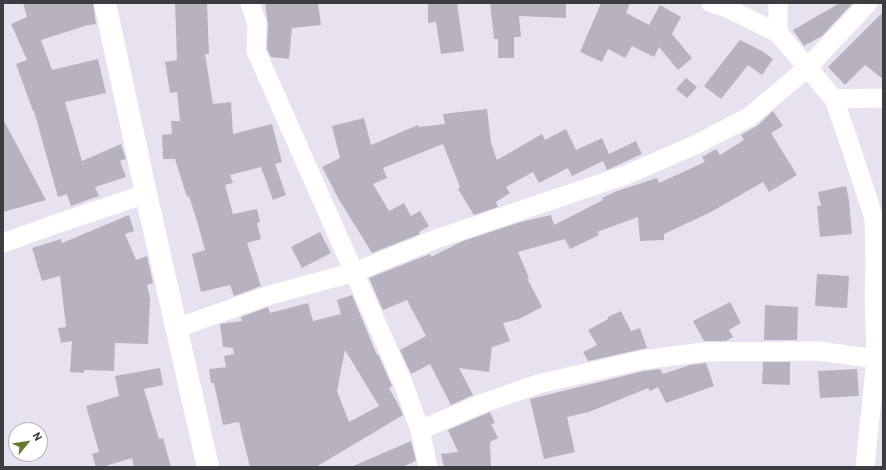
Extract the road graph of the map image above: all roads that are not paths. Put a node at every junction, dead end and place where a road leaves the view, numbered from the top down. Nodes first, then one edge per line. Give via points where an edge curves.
1 (105, 3) edge
2 (250, 3) edge
3 (711, 3) edge
4 (778, 3) edge
5 (868, 3) edge
6 (778, 33) junction
7 (807, 68) junction
8 (883, 98) edge
9 (834, 99) junction
10 (146, 194) junction
11 (3, 244) edge
12 (355, 272) junction
13 (178, 328) junction
14 (876, 359) junction
15 (420, 430) junction
16 (208, 467) edge
17 (428, 467) edge
18 (865, 467) edge

1 - 10 street
2 - 12 street via 257,24 256,51
3 - 6 street
4 - 6 street
5 - 7 street
6 - 7 street
7 - 9 street
7 - 12 street via 749,117 697,144 626,175 436,239
8 - 9 street
9 - 14 street via 874,218
10 - 11 street
10 - 13 street
12 - 13 street via 270,295
12 - 15 street via 403,383
13 - 16 street
14 - 15 street via 819,351 704,352 642,360 538,384 481,404
14 - 18 street
15 - 17 street

